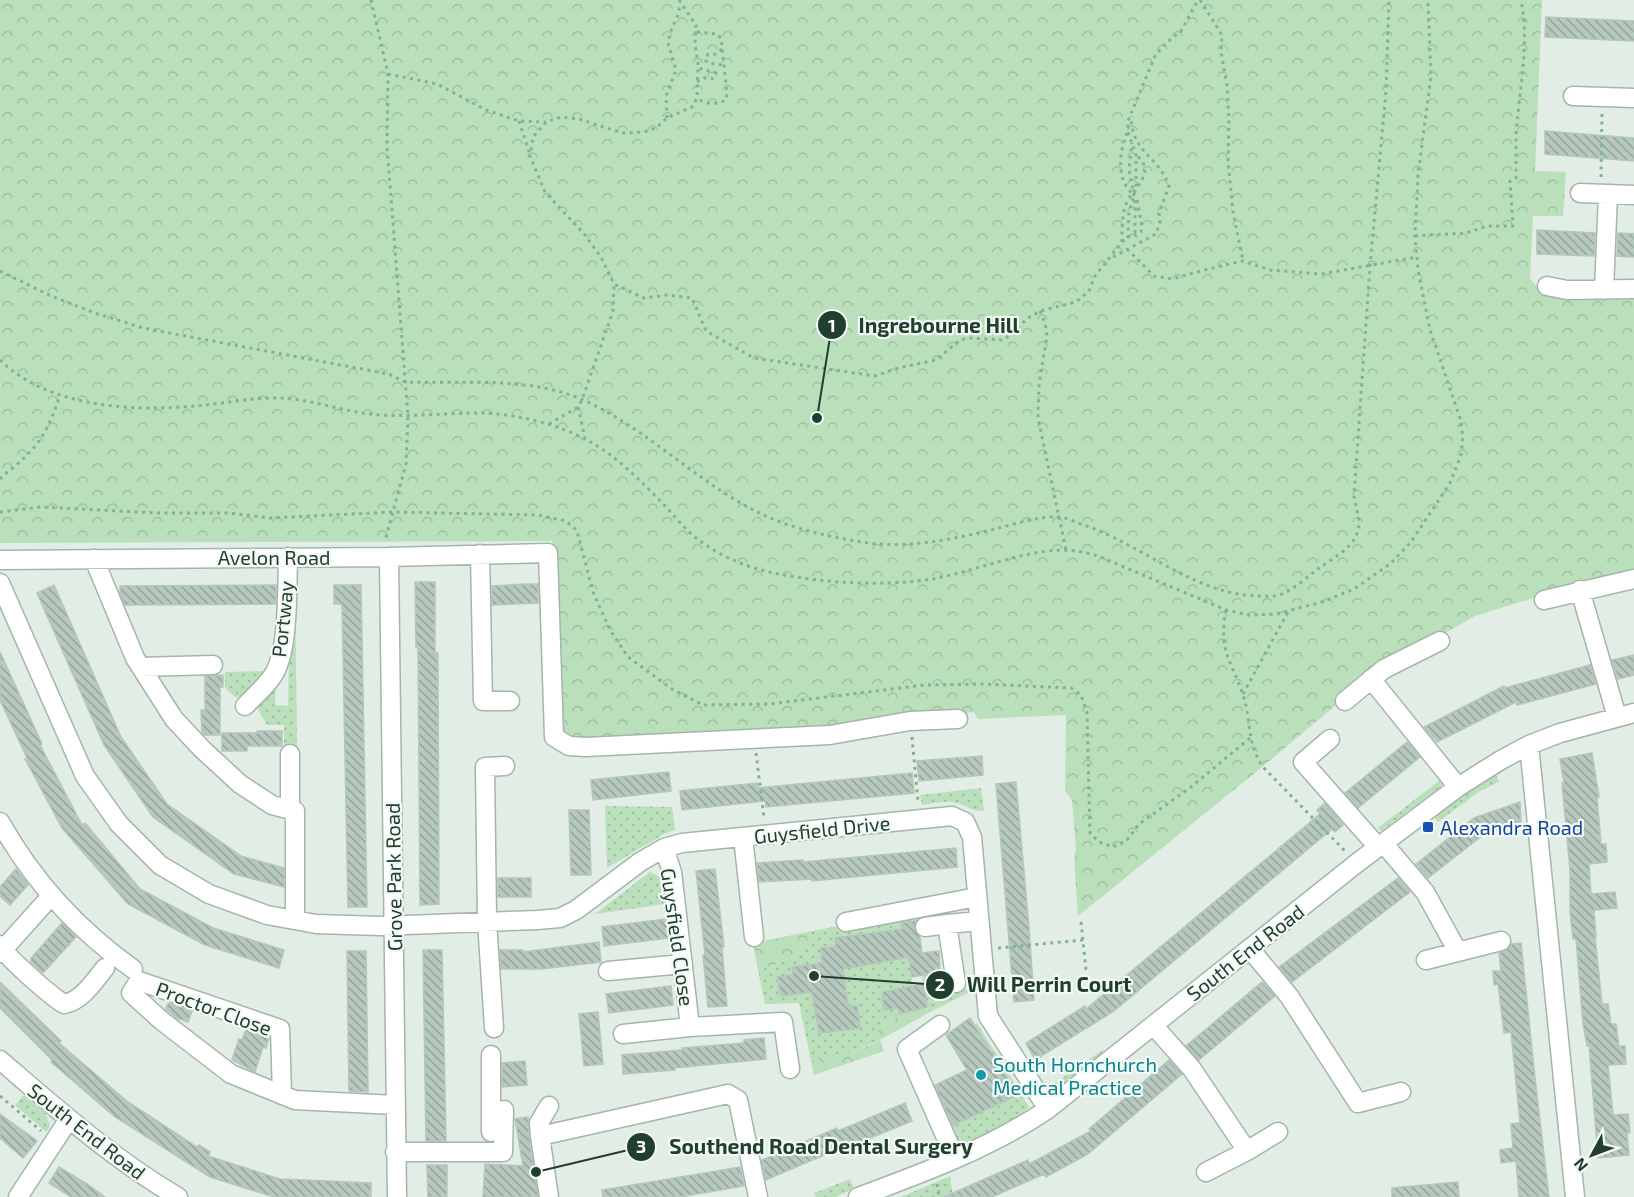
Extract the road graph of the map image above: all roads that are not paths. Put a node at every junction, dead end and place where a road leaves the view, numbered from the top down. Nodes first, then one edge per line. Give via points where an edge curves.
1 (1573, 96) dead end
2 (1634, 98) edge
3 (1580, 193) dead end
4 (1604, 194) junction
5 (1634, 195) edge
6 (1547, 286) dead end
7 (1634, 289) edge
8 (1604, 290) junction
9 (387, 549) junction
10 (480, 554) junction
11 (288, 557) junction
12 (94, 559) junction
13 (0, 560) edge
14 (1634, 579) edge
15 (0, 583) edge
16 (1580, 590) junction
17 (1544, 600) dead end
18 (1440, 641) dead end
19 (213, 665) dead end
20 (141, 667) junction
21 (1371, 679) junction
22 (510, 701) dead end
23 (1345, 701) dead end
24 (245, 706) dead end
25 (1625, 715) edge
26 (958, 719) dead end
27 (1330, 739) dead end
28 (1529, 745) junction
29 (291, 754) dead end
30 (505, 766) dead end
31 (1458, 787) junction
32 (290, 810) junction
33 (0, 822) edge
34 (743, 837) junction
35 (1381, 845) junction
36 (664, 848) junction
37 (51, 896) junction
38 (977, 897) junction
39 (295, 920) junction
40 (487, 921) junction
41 (979, 921) junction
42 (846, 922) dead end
43 (947, 924) junction
44 (393, 925) junction
45 (925, 927) dead end
46 (754, 937) dead end
47 (1501, 940) dead end
48 (1250, 948) junction
49 (1, 949) edge
50 (1458, 952) junction
51 (1426, 960) dead end
52 (683, 963) junction
53 (105, 968) dead end
54 (132, 969) dead end
55 (608, 971) dead end
56 (956, 983) dead end
57 (940, 1025) dead end
58 (1153, 1025) junction
59 (690, 1027) junction
60 (494, 1028) dead end
61 (623, 1034) dead end
62 (491, 1055) dead end
63 (0, 1060) edge
64 (790, 1069) dead end
65 (1401, 1092) dead end
66 (282, 1095) junction
67 (395, 1105) junction
68 (549, 1106) dead end
69 (1048, 1109) junction
70 (504, 1110) dead end
71 (69, 1119) junction
72 (1278, 1132) dead end
73 (540, 1136) junction
74 (1247, 1151) junction
75 (395, 1152) junction
76 (491, 1152) junction
77 (955, 1158) junction
78 (1206, 1172) dead end
79 (18, 1197) edge
80 (178, 1197) edge
81 (397, 1197) edge
82 (549, 1197) edge
83 (758, 1197) edge
84 (858, 1197) edge
85 (1575, 1197) edge

1 - 2 street
3 - 4 street
4 - 5 street
4 - 8 street
6 - 8 street
7 - 8 street
9 - 10 street, Avelon Road
9 - 11 street, Avelon Road
9 - 44 street, Grove Park Road
10 - 22 street via 483,701
10 - 26 street, Avelon Road via 548,553 554,737 569,746 830,735 910,721
11 - 12 street, Avelon Road
11 - 24 street, Portway via 287,613 278,663 275,672
12 - 13 street, Avelon Road
12 - 20 street
14 - 16 street
15 - 39 street, Guysfield Drive via 85,776 119,824 160,865 209,894 267,915
16 - 17 street
16 - 25 street
18 - 21 street
19 - 20 street
20 - 32 street via 174,718 202,749 240,784 272,805
21 - 23 street
21 - 31 street
25 - 28 street, South End Road via 1560,732
27 - 35 street via 1304,762
28 - 31 street, South End Road
28 - 85 street
29 - 32 street
30 - 40 street via 485,767
31 - 35 street, South End Road
32 - 39 street via 295,811
33 - 37 street
34 - 36 street, Guysfield Drive
34 - 38 street, Guysfield Drive via 952,816 965,822 972,837
34 - 46 street
35 - 48 street, South End Road
35 - 50 street via 1425,892
36 - 40 street, Guysfield Drive via 560,918
36 - 52 street, Guysfield Close via 672,872
37 - 49 street
37 - 54 street via 96,941
38 - 41 street, Guysfield Drive
38 - 42 street
39 - 44 street, Guysfield Drive
40 - 44 street, Guysfield Drive
40 - 60 street
41 - 43 street
41 - 69 street, Guysfield Drive via 988,1016
43 - 45 street
43 - 56 street
44 - 67 street, Grove Park Road
47 - 50 street
48 - 58 street, South End Road
48 - 65 street via 1289,996 1358,1103
49 - 53 street via 64,1004 78,998
50 - 51 street
52 - 55 street
52 - 59 street, Guysfield Close
57 - 77 street via 907,1049
58 - 69 street, South End Road
58 - 74 street via 1192,1069
59 - 61 street, Guysfield Close
59 - 64 street, Guysfield Close via 783,1022
62 - 76 street
63 - 71 street, South End Road
66 - 66 street, Proctor Close via 231,1074 162,1021 131,993 139,981 280,1029
66 - 67 street, Proctor Close via 295,1100
67 - 75 street, Grove Park Road
68 - 73 street via 539,1123
69 - 77 street, South End Road via 1007,1135
70 - 76 street via 503,1152
71 - 79 street
71 - 80 street, South End Road via 118,1158
72 - 74 street
73 - 82 street
73 - 83 street via 728,1094 738,1100
74 - 78 street
75 - 76 street
75 - 81 street, Grove Park Road
77 - 84 street, South End Road

